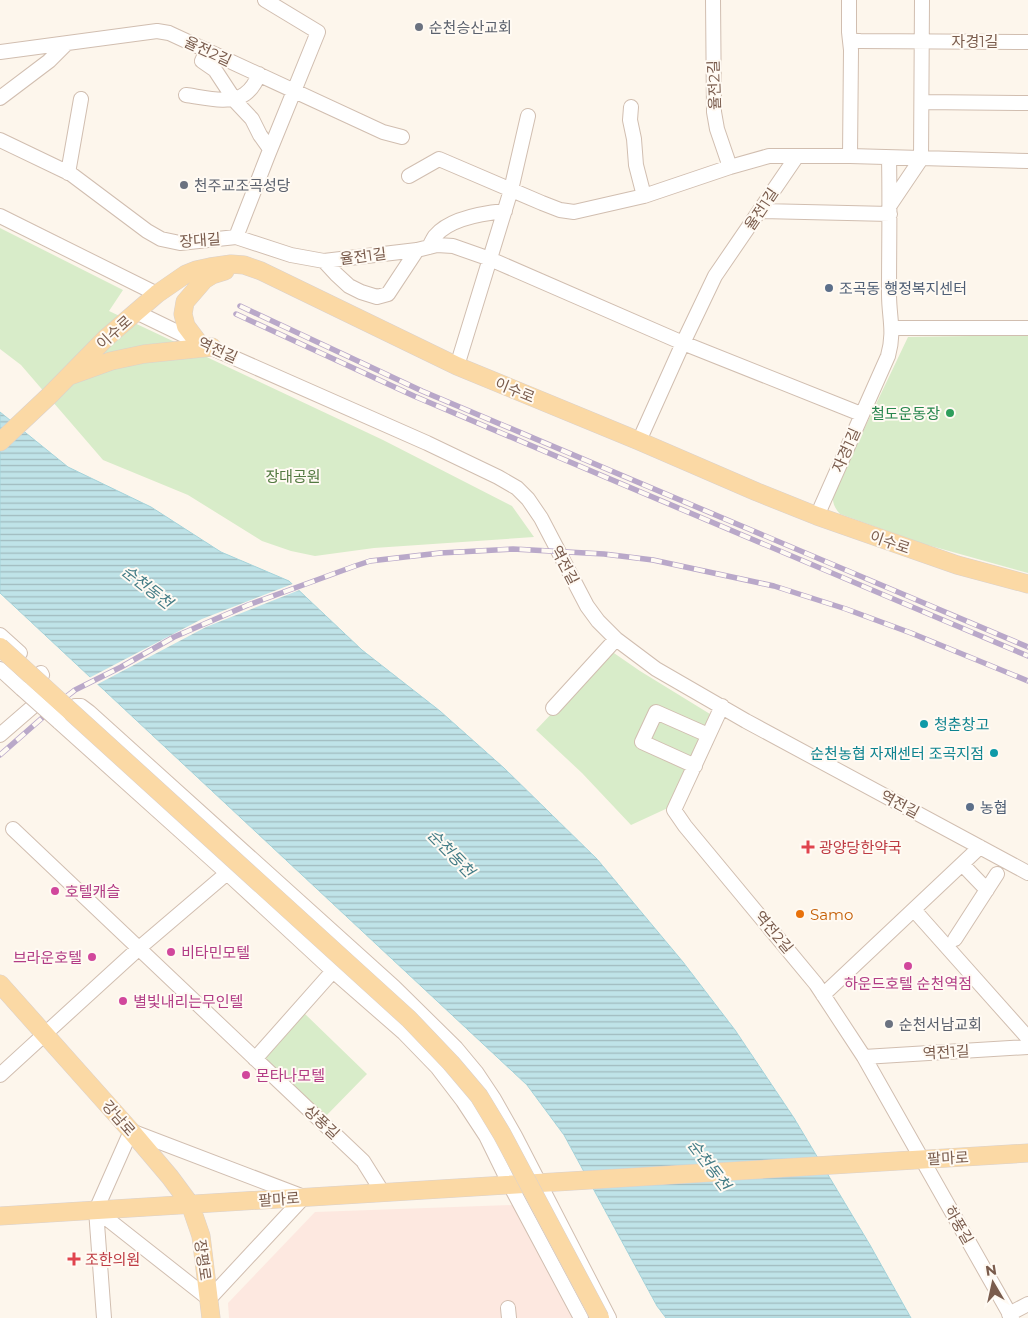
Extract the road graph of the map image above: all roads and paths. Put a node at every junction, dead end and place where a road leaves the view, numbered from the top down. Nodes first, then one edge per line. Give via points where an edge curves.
1 (265, 0) edge
2 (713, 0) edge
3 (849, 0) edge
4 (922, 0) edge
5 (850, 40) junction
6 (922, 41) junction
7 (1028, 42) edge
8 (67, 43) junction
9 (207, 50) junction
10 (0, 52) edge
11 (260, 74) junction
12 (294, 90) junction
13 (186, 95) dead end
14 (0, 98) edge
15 (81, 98) dead end
16 (234, 99) junction
17 (922, 102) junction
18 (1028, 103) edge
19 (631, 107) dead end
20 (528, 116) dead end
21 (402, 137) dead end
22 (0, 140) edge
23 (270, 149) junction
24 (798, 156) junction
25 (850, 156) junction
26 (889, 158) junction
27 (921, 159) junction
28 (1028, 161) edge
29 (730, 168) junction
30 (68, 173) junction
31 (409, 176) dead end
32 (512, 190) junction
33 (644, 196) junction
34 (890, 210) junction
35 (505, 211) junction
36 (760, 211) junction
37 (0, 216) edge
38 (236, 237) junction
39 (423, 248) junction
40 (490, 259) junction
41 (324, 261) junction
42 (261, 271) junction
43 (156, 294) junction
44 (136, 312) junction
45 (892, 328) junction
46 (1028, 328) edge
47 (683, 343) junction
48 (205, 344) junction
49 (457, 366) junction
50 (67, 377) junction
51 (861, 414) junction
52 (639, 441) junction
53 (0, 442) edge
54 (817, 516) junction
55 (1028, 584) edge
56 (0, 635) edge
57 (616, 639) junction
58 (0, 647) edge
59 (0, 656) edge
60 (0, 669) edge
61 (22, 689) junction
62 (37, 703) junction
63 (722, 706) junction
64 (553, 708) dead end
65 (58, 722) junction
66 (0, 735) edge
67 (708, 735) junction
68 (694, 766) junction
69 (13, 829) dead end
70 (980, 847) junction
71 (247, 856) junction
72 (962, 864) junction
73 (226, 873) junction
74 (1028, 873) edge
75 (997, 874) dead end
76 (987, 890) junction
77 (914, 910) junction
78 (955, 939) dead end
79 (138, 949) junction
80 (356, 955) junction
81 (333, 971) junction
82 (0, 984) edge
83 (823, 995) junction
84 (45, 1034) junction
85 (1028, 1038) edge
86 (1028, 1047) edge
87 (864, 1057) junction
88 (255, 1058) junction
89 (0, 1075) edge
90 (131, 1131) junction
91 (1028, 1153) edge
92 (922, 1159) junction
93 (540, 1183) junction
94 (510, 1185) junction
95 (383, 1193) junction
96 (304, 1197) junction
97 (190, 1204) junction
98 (96, 1210) junction
99 (0, 1216) edge
100 (209, 1299) junction
101 (1028, 1304) edge
102 (1010, 1316) edge
103 (104, 1318) edge
104 (211, 1318) edge
105 (581, 1318) edge
106 (592, 1318) edge
107 (600, 1318) edge
108 (610, 1318) edge

1 - 12 street, 장대길 via 318,32
2 - 29 street, 율전2길 via 713,102 717,129
3 - 5 street
4 - 6 street
5 - 6 street, 자경1길
5 - 25 street
6 - 7 street, 자경1길
6 - 17 street
8 - 9 street, 율전2길 via 157,31
8 - 10 street, 율전2길
8 - 14 street
9 - 11 street, 율전2길
9 - 16 street via 202,61 215,70
11 - 12 street, 율전2길
11 - 16 street via 244,96
12 - 21 street, 율전2길 via 383,132
12 - 23 street, 장대길
13 - 16 street
15 - 30 street
16 - 23 street via 252,119
17 - 18 street
17 - 27 street
19 - 33 street via 636,165
20 - 32 street
22 - 30 street, 장대길
23 - 38 street, 장대길
24 - 25 street
24 - 29 street via 769,156
24 - 36 street, 율전1길
25 - 26 street
26 - 27 street
26 - 34 street, 자경1길
27 - 28 street
27 - 34 street
29 - 33 street
30 - 38 street, 장대길 via 162,239 180,243
31 - 32 street via 439,159
32 - 33 street via 560,210 574,212
32 - 35 street
34 - 36 street
34 - 45 street, 자경1길
35 - 39 street via 477,215 450,225
35 - 40 street
36 - 47 street, 율전1길 via 715,276
37 - 43 street
38 - 41 street, 율전1길 via 291,255
39 - 40 street, 율전1길 via 443,244
39 - 41 street, 율전1길
39 - 41 street via 388,294 376,297 350,286
40 - 47 street, 율전1길
40 - 49 street
42 - 43 main road, 이수로 via 244,265 210,266 186,274
42 - 48 main road via 236,270 212,275 185,302 186,326
42 - 49 main road, 이수로
43 - 44 main road, 이수로
44 - 48 street, 역전길
44 - 50 main road, 이수로
45 - 46 street
45 - 51 street, 자경1길 via 888,356
47 - 51 street, 율전1길
47 - 52 street
48 - 50 main road via 111,361
48 - 57 street, 역전길 via 427,443 517,488 541,518 587,606
49 - 52 main road, 이수로
50 - 53 main road, 이수로
51 - 54 street, 자경1길
52 - 54 main road, 이수로
54 - 55 main road, 이수로 via 957,565
56 - 61 street via 42,676
57 - 63 street, 역전길 via 656,669
57 - 64 street
58 - 107 main road, bridge via 409,1019 451,1063 479,1096 502,1134
59 - 106 main road via 405,1023 446,1066 476,1105 500,1145
60 - 61 street
61 - 62 street, bridge
62 - 65 street, bridge
62 - 66 street
63 - 67 street, 역전2길
63 - 70 street, 역전길
65 - 71 street via 60,716 73,707 81,706
65 - 73 street
67 - 68 street, 역전2길
67 - 68 street via 656,712 642,742
68 - 83 street, 역전2길 via 674,810
69 - 79 street, 상풍길
70 - 72 street
70 - 74 street, 역전길
71 - 73 street
71 - 80 street
72 - 76 street
72 - 77 street
73 - 79 street
73 - 81 street
75 - 76 street
76 - 78 street
77 - 83 street
77 - 85 street
79 - 84 street
79 - 88 street, 상풍길
80 - 81 street
80 - 93 street via 456,1048 476,1072
81 - 88 street
81 - 94 street via 404,1032 437,1067 486,1136
82 - 84 main road, 강남로
83 - 87 street, 역전2길
84 - 89 street
84 - 90 main road, 강남로
86 - 87 street, 역전1길
87 - 92 street, 역전2길
88 - 95 street, 상풍길 via 363,1161
90 - 96 street
90 - 97 main road, 강남로
90 - 98 street
91 - 92 main road, 팔마로
92 - 93 main road, 팔마로
92 - 102 street, 하풍길
93 - 94 main road, 팔마로
93 - 108 street
94 - 95 main road, 팔마로
94 - 105 street
95 - 96 main road, 팔마로
96 - 97 main road, 팔마로
96 - 100 street
97 - 98 main road, 팔마로
97 - 100 main road, 장평로 via 201,1236
98 - 99 main road, 팔마로
98 - 100 street
98 - 103 street
100 - 104 main road, 장평로
101 - 102 street

